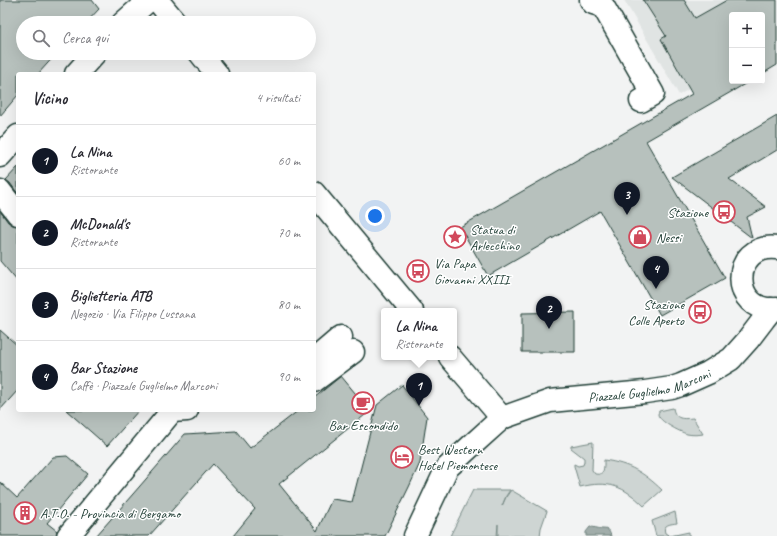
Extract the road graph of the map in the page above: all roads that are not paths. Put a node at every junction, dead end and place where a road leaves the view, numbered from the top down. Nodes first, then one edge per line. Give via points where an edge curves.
1 (149, 0) edge
2 (156, 0) edge
3 (591, 0) edge
4 (131, 16) edge
5 (170, 16) edge
6 (89, 60) edge
7 (206, 60) edge
8 (78, 72) edge
9 (215, 72) edge
10 (641, 101) dead end
11 (16, 138) edge
12 (0, 156) edge
13 (0, 191) edge
14 (316, 195) edge
15 (16, 211) edge
16 (777, 248) edge
17 (410, 308) edge
18 (775, 309) edge
19 (316, 359) edge
20 (453, 360) edge
21 (316, 379) edge
22 (175, 412) edge
23 (502, 418) junction
24 (68, 536) edge
25 (415, 536) edge

1 - 4 street
2 - 5 street
3 - 10 street via 603,6 653,94
6 - 8 street
7 - 9 street
11 - 12 street
13 - 15 street
14 - 17 street
16 - 18 street, Piazzale Guglielmo Marconi via 767,248 752,255 742,269 741,277 747,298 759,307
18 - 23 street, Piazzale Guglielmo Marconi via 731,359 708,373 672,388 550,401
19 - 21 street via 347,345
20 - 23 street
22 - 24 street
23 - 25 street via 447,468

